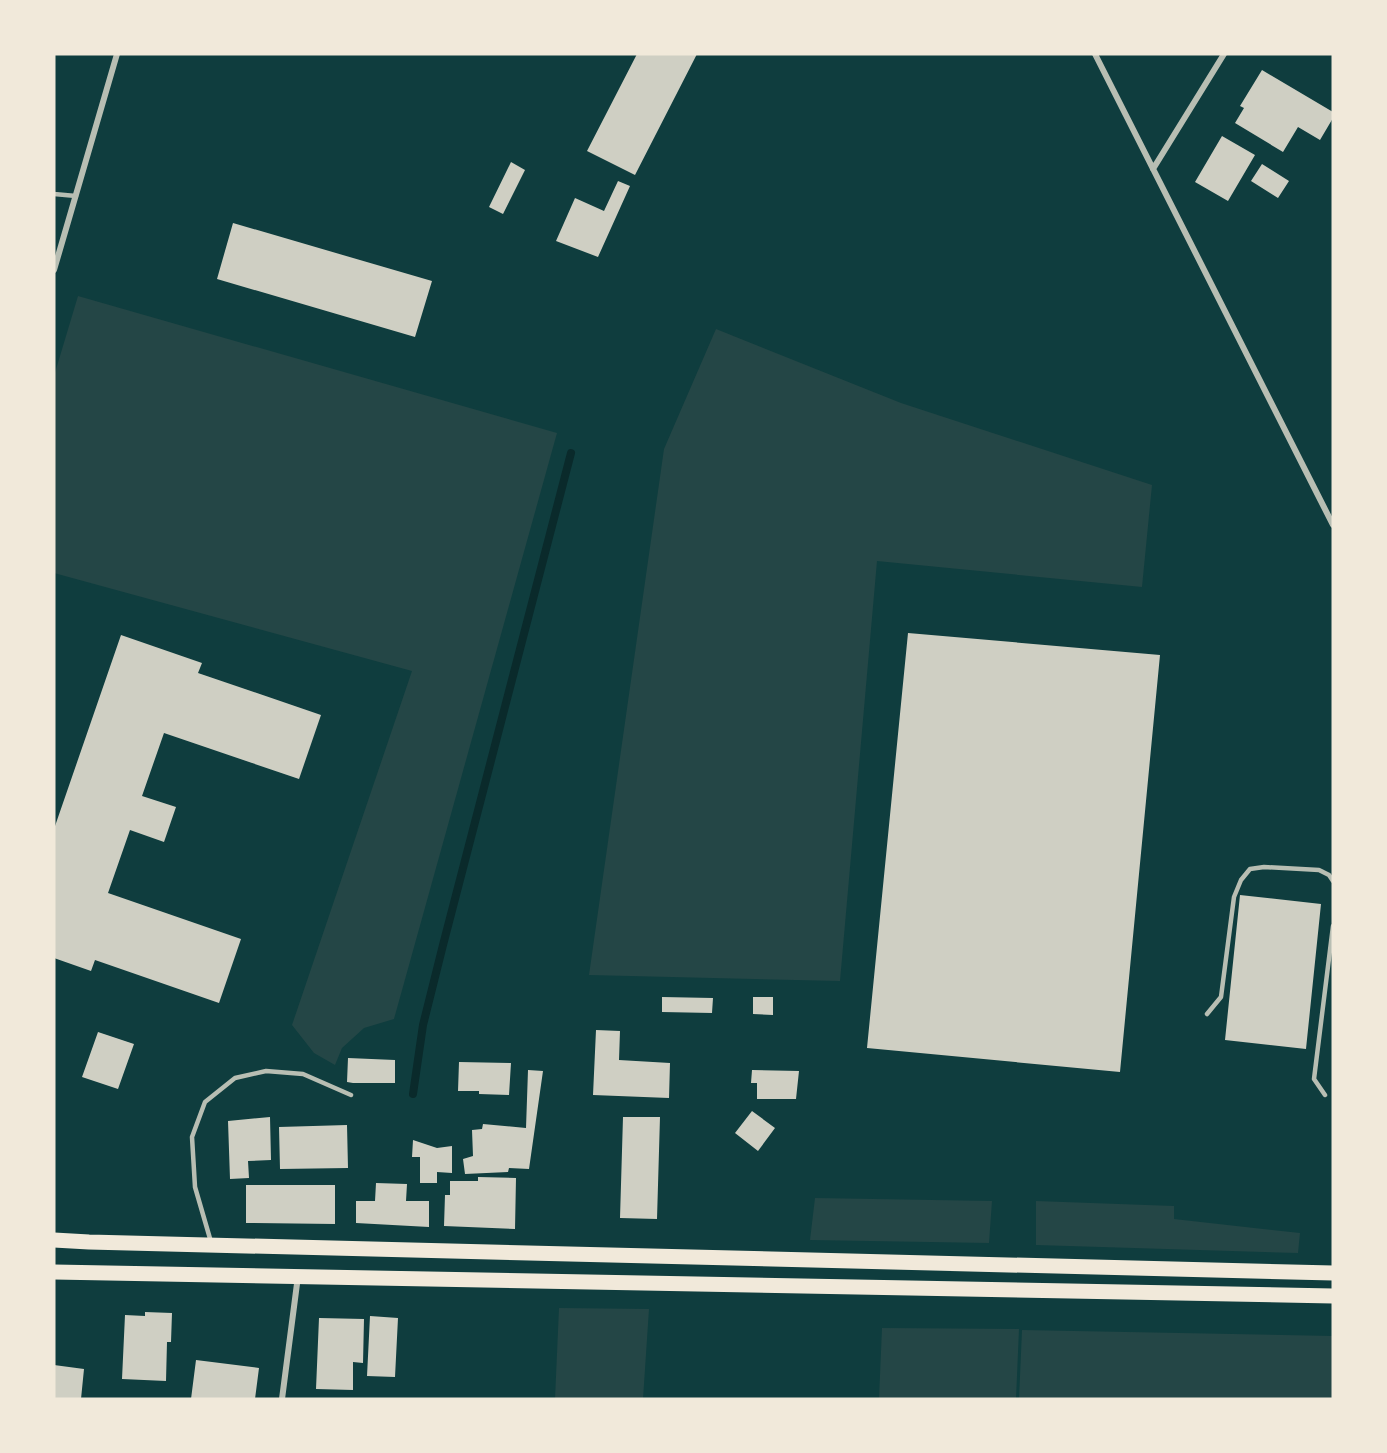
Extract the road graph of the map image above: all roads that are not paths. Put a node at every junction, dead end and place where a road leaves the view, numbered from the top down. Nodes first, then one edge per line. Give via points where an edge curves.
1 (117, 54) edge
2 (1095, 54) edge
3 (1224, 54) edge
4 (1153, 169) junction
5 (54, 194) edge
6 (76, 196) junction
7 (54, 270) edge
8 (1333, 525) edge
9 (1333, 881) edge
10 (1333, 926) edge
11 (1207, 1014) dead end
12 (351, 1095) dead end
13 (1325, 1095) dead end
14 (54, 1240) edge
15 (212, 1245) junction
16 (54, 1272) edge
17 (1333, 1273) edge
18 (298, 1276) junction
19 (1333, 1296) edge
20 (282, 1399) edge

1 - 6 street
2 - 4 street
3 - 4 street
4 - 8 street
5 - 6 lane
6 - 7 street
9 - 11 lane via 1319,870 1250,869 1234,897 1221,997
10 - 13 lane via 1314,1079
12 - 15 lane via 303,1074 266,1071 235,1078 205,1102 192,1137 195,1187
14 - 15 main road
15 - 17 main road
16 - 18 main road
18 - 19 main road
18 - 20 street

